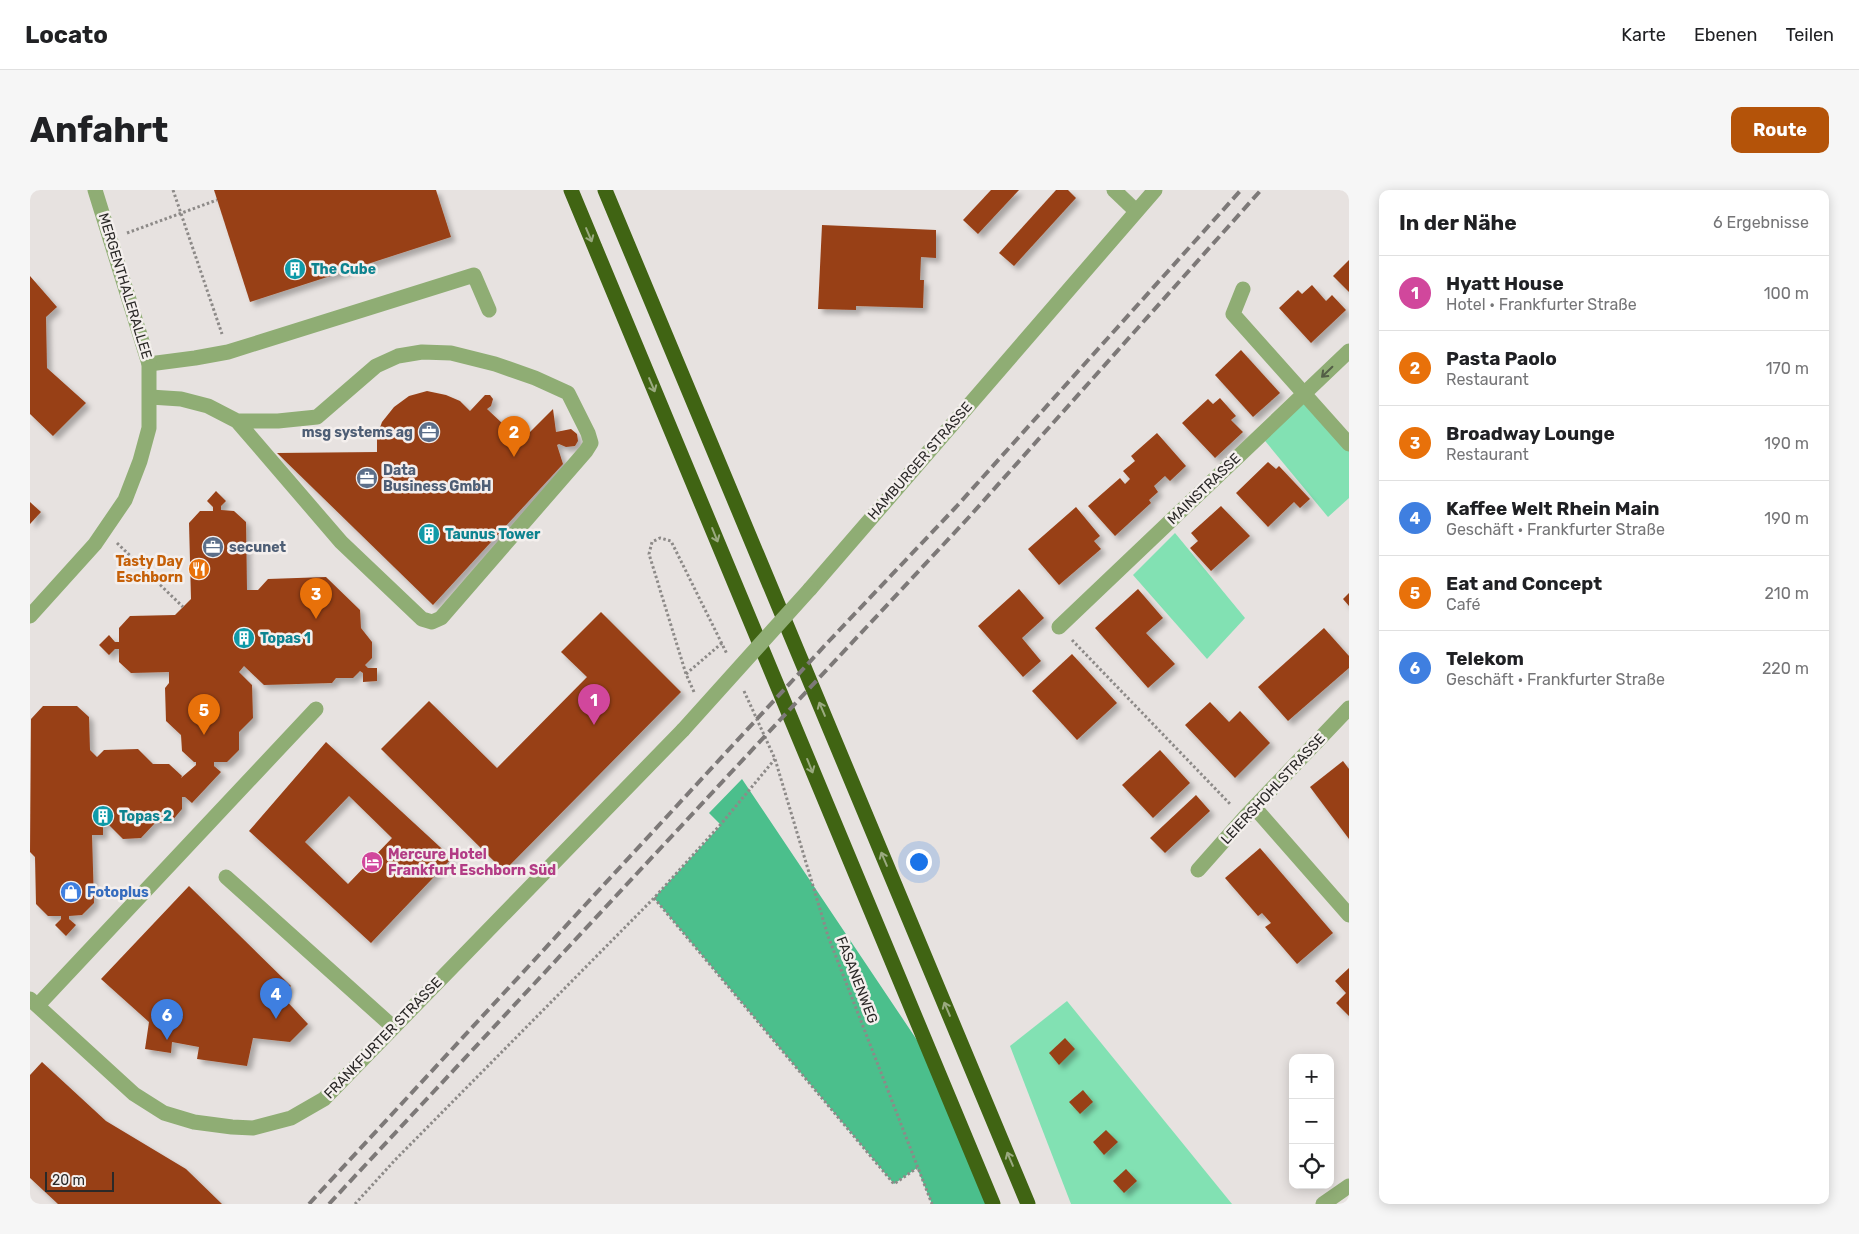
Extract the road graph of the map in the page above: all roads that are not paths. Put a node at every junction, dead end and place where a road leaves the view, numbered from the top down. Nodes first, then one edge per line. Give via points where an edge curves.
1 (94, 190) edge
2 (571, 190) edge
3 (605, 190) edge
4 (1114, 190) edge
5 (1155, 190) edge
6 (1136, 211) junction
7 (1243, 289) dead end
8 (489, 310) dead end
9 (1349, 351) edge
10 (149, 364) junction
11 (1305, 393) junction
12 (150, 397) junction
13 (238, 422) junction
14 (1349, 444) edge
15 (30, 616) edge
16 (1060, 628) road end
17 (316, 708) dead end
18 (1349, 708) edge
19 (683, 730) joint
20 (1250, 812) junction
21 (1198, 870) dead end
22 (226, 877) dead end
23 (1349, 915) edge
24 (34, 1002) edge
25 (393, 1027) junction
26 (1349, 1186) edge
27 (993, 1204) edge
28 (1028, 1204) edge
29 (1323, 1204) edge

1 - 10 street, MERGENTHALERALLEE
2 -> 27 highway
28 -> 3 highway
4 - 6 street
5 - 6 street, HAMBURGER STRASSE
6 - 19 street, HAMBURGER STRASSE, bridge via 810,589
7 - 11 street via 1233,314
8 - 10 street via 474,275 228,352
9 -> 11 street, MAINSTRASSE
10 - 12 street, MERGENTHALERALLEE
11 - 14 street
11 - 16 street, MAINSTRASSE
12 - 13 street via 208,406
12 - 15 street, MERGENTHALERALLEE via 149,428 125,500 95,544
13 - 13 street via 341,542 422,618 432,622 441,618 591,443 568,393 495,364 451,353 422,352 398,356 376,366 318,416
17 - 24 street
18 - 20 street, LEIERSHOHLSTRASSE
19 - 25 street, FRANKFURTER STRASSE
20 - 21 street, LEIERSHOHLSTRASSE
20 - 23 street
22 - 25 street
24 - 25 street, FRANKFURTER STRASSE via 134,1094 164,1113 194,1122 232,1127 253,1128 291,1118 324,1099
26 - 29 street

